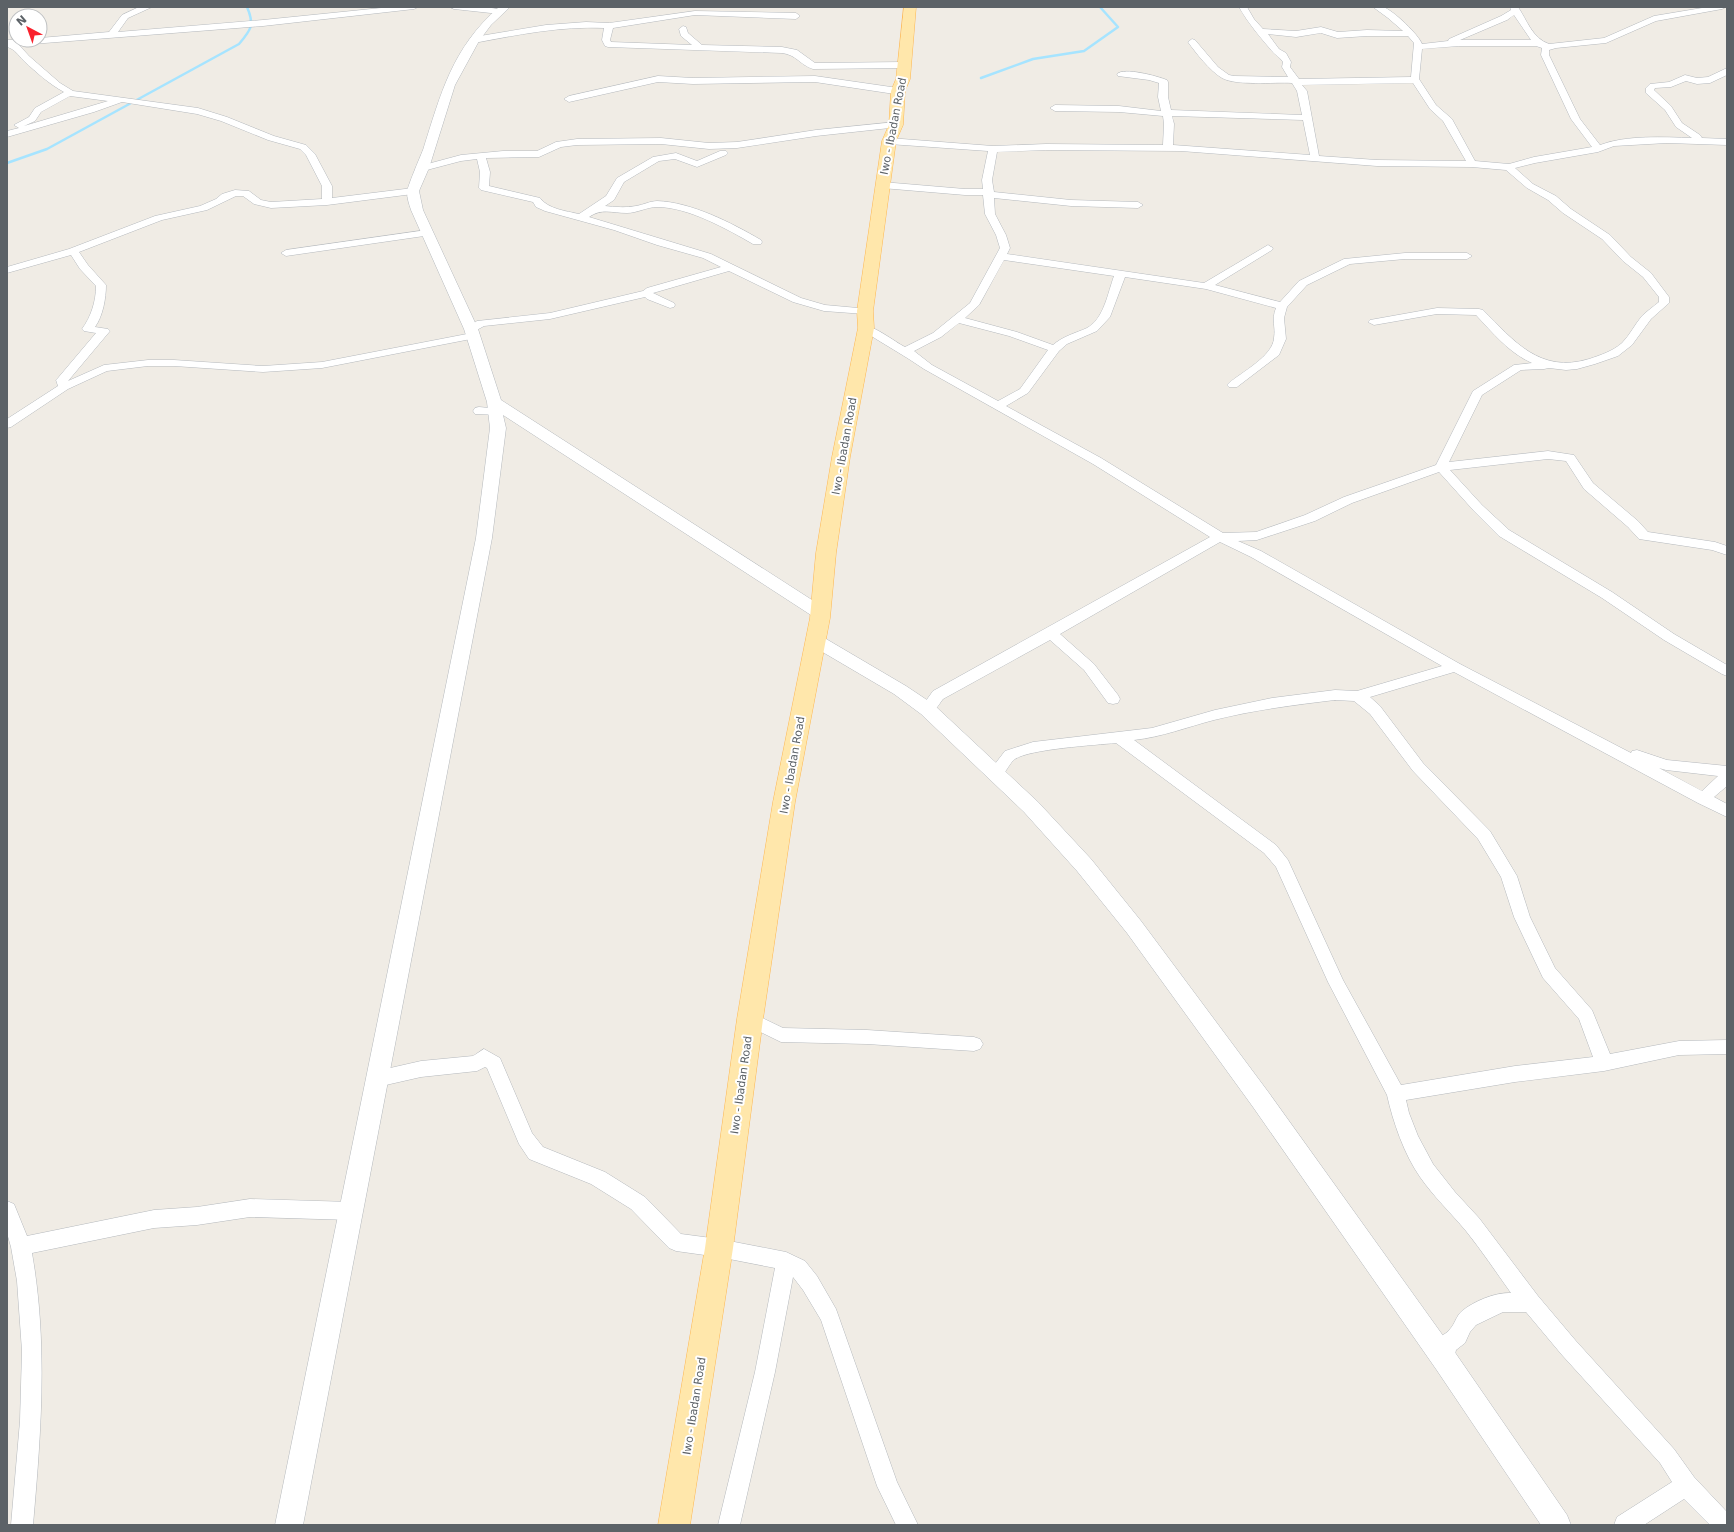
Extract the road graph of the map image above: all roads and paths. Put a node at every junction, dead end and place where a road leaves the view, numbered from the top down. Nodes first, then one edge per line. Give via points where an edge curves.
1 (148, 7) edge
2 (414, 7) edge
3 (454, 7) edge
4 (910, 7) edge
5 (1243, 7) edge
6 (1722, 7) edge
7 (503, 9) edge
8 (1515, 9) edge
9 (1374, 10) edge
10 (796, 16) dead end
11 (608, 26) junction
12 (684, 30) dead end
13 (1260, 31) junction
14 (1412, 34) junction
15 (111, 36) junction
16 (474, 40) junction
17 (1192, 42) dead end
18 (1537, 43) junction
19 (7, 44) edge
20 (1444, 45) junction
21 (1548, 47) junction
22 (700, 48) junction
23 (1417, 48) junction
24 (904, 65) junction
25 (813, 66) junction
26 (1727, 71) edge
27 (1121, 74) dead end
28 (815, 79) junction
29 (1415, 80) junction
30 (1295, 81) junction
31 (898, 91) junction
32 (70, 93) junction
33 (569, 99) dead end
34 (130, 100) junction
35 (1054, 108) dead end
36 (1167, 113) junction
37 (1307, 118) junction
38 (892, 133) junction
39 (7, 134) edge
40 (1697, 141) junction
41 (1727, 142) edge
42 (1168, 148) junction
43 (993, 149) junction
44 (1598, 149) junction
45 (723, 153) dead end
46 (480, 156) junction
47 (1316, 158) junction
48 (1472, 164) junction
49 (1509, 167) junction
50 (423, 168) junction
51 (882, 185) junction
52 (413, 190) junction
53 (989, 194) junction
54 (327, 202) junction
55 (1138, 205) dead end
56 (596, 208) junction
57 (580, 218) junction
58 (428, 233) junction
59 (757, 242) dead end
60 (1268, 248) dead end
61 (73, 251) junction
62 (286, 253) dead end
63 (1000, 256) junction
64 (1466, 256) dead end
65 (731, 267) junction
66 (7, 270) edge
67 (1120, 275) junction
68 (1206, 286) junction
69 (647, 293) junction
70 (670, 305) dead end
71 (1282, 306) junction
72 (866, 320) junction
73 (956, 320) junction
74 (1374, 322) dead end
75 (472, 333) junction
76 (1055, 349) junction
77 (906, 351) junction
78 (1557, 365) junction
79 (1233, 385) dead end
80 (64, 387) junction
81 (997, 406) junction
82 (490, 408) junction
83 (7, 424) edge
84 (1441, 467) junction
85 (1220, 537) junction
86 (1727, 551) edge
87 (820, 613) junction
88 (1051, 633) junction
89 (815, 640) junction
90 (1455, 667) junction
91 (1727, 671) edge
92 (1357, 696) junction
93 (1113, 699) dead end
94 (926, 709) junction
95 (1119, 737) junction
96 (1594, 740) junction
97 (1727, 772) edge
98 (996, 773) junction
99 (1727, 777) edge
100 (1704, 799) junction
101 (1727, 811) edge
102 (750, 1020) junction
103 (974, 1044) dead end
104 (1727, 1047) edge
105 (1604, 1063) junction
106 (377, 1079) junction
107 (1396, 1094) junction
108 (7, 1210) edge
109 (351, 1210) junction
110 (21, 1246) junction
111 (719, 1248) junction
112 (786, 1261) junction
113 (1531, 1303) junction
114 (1445, 1360) junction
115 (1686, 1485) junction
116 (22, 1525) edge
117 (289, 1525) edge
118 (674, 1525) edge
119 (729, 1525) edge
120 (907, 1525) edge
121 (1557, 1525) edge
122 (1625, 1525) edge
123 (1725, 1525) edge

1 - 15 street via 124,16
2 - 15 street
3 - 7 street
4 - 24 main road, Iwo - Ibadan Road
5 - 13 street
6 - 21 street via 1654,19 1606,40
7 - 16 street via 487,23
8 - 18 street
8 - 20 street via 1504,18
9 - 14 street via 1398,22
10 - 11 street via 695,13 650,17 632,24
11 - 16 street via 546,28
11 - 22 street via 608,44
12 - 22 street via 684,34
13 - 14 street via 1296,34 1321,30 1337,35
13 - 30 street via 1287,62 1286,67
14 - 23 street via 1418,43
15 - 19 street
16 - 50 street via 450,85
17 - 30 street via 1224,76 1233,79
18 - 20 street
18 - 21 street
19 - 32 street via 15,46 57,85
20 - 23 street
21 - 44 street via 1545,49 1545,55 1576,119
22 - 25 street via 790,51
23 - 29 street
24 - 25 street
24 - 31 main road, Iwo - Ibadan Road via 903,79
25 - 28 street
26 - 40 street via 1710,80 1697,81 1685,78 1650,88 1649,91 1668,108 1679,125 1697,137
27 - 36 street via 1151,77 1164,82 1163,96
28 - 31 street
28 - 33 street via 658,79
29 - 30 street
29 - 48 street via 1433,107 1447,119
30 - 37 street via 1302,91
31 - 38 main road, Iwo - Ibadan Road
32 - 34 street
32 - 39 street via 38,110 36,116
34 - 39 street
34 - 54 street via 198,111 303,147 310,154 327,186
35 - 36 street
36 - 37 street
36 - 42 street
37 - 47 street
38 - 43 street
38 - 46 street via 816,133 737,145 709,146 661,141 577,142 559,144 539,154
38 - 51 main road, Iwo - Ibadan Road
40 - 41 street
40 - 44 street via 1635,141 1613,143
42 - 43 street
42 - 47 street
43 - 53 street via 987,180
44 - 49 street
45 - 56 street via 697,164 676,156 656,159 620,180 610,198
46 - 50 street
46 - 57 street via 486,173 484,188 536,200 540,205
47 - 48 street via 1377,163
48 - 49 street
49 - 78 street via 1530,186 1552,198 1606,237 1647,275 1664,297 1664,303 1647,317 1636,334 1616,352 1571,366
50 - 52 street
51 - 53 street
51 - 72 main road, Iwo - Ibadan Road
52 - 54 street
52 - 58 street via 417,210
53 - 55 street via 1071,203
53 - 63 street via 990,214 1001,235 1004,248
54 - 61 street via 271,205 258,202 245,193 235,193 203,208 159,218
56 - 57 street
56 - 59 street via 636,209 656,204 681,208 725,225
57 - 65 street via 707,256
58 - 62 street
58 - 75 street
60 - 68 street
61 - 66 street
61 - 80 street via 101,286 102,293 94,321 88,329 104,331 62,380
63 - 67 street
63 - 73 street via 974,305
64 - 71 street via 1405,256 1348,261 1303,283
65 - 69 street
65 - 72 street via 797,300
67 - 68 street
67 - 76 street via 1106,315 1093,328 1063,342
68 - 71 street
69 - 70 street
69 - 75 street via 550,316 481,323
71 - 79 street via 1278,318 1280,339 1272,354
72 - 77 street via 891,345
72 - 87 main road, Iwo - Ibadan Road via 841,457 826,553
73 - 76 street via 1013,334
73 - 77 street via 937,335
74 - 78 street via 1437,311 1479,312 1526,355
75 - 80 street via 322,365 263,369 174,363 127,364 104,368
75 - 82 street
76 - 81 street via 1024,390
77 - 81 street via 928,367
78 - 84 street via 1518,367 1477,393
80 - 83 street
81 - 85 street via 1097,461
82 - 87 street
82 - 106 street via 498,428 484,538
84 - 85 street via 1257,536
84 - 86 street via 1548,454 1570,458 1588,486 1644,536 1715,546
84 - 91 street via 1504,533
85 - 88 street
85 - 90 street via 1256,554
87 - 89 main road, Iwo - Ibadan Road
88 - 93 street via 1089,667
88 - 94 street via 938,695
89 - 94 street via 900,690
89 - 102 main road, Iwo - Ibadan Road via 784,802
90 - 92 street
90 - 96 street
92 - 95 street via 1335,695 1272,703 1215,715 1152,733
92 - 105 street via 1375,710 1418,767 1484,835 1509,876 1522,918 1549,973 1586,1015
94 - 98 street
95 - 98 street via 1033,747 1010,755
95 - 107 street via 1270,849 1282,864 1336,982
96 - 97 street via 1666,765
96 - 100 street
98 - 114 street via 1084,865 1134,927 1261,1100
99 - 100 street
100 - 101 street
102 - 103 street via 781,1035 867,1037
102 - 111 main road, Iwo - Ibadan Road
104 - 105 street via 1679,1048
105 - 107 street via 1515,1074
106 - 109 street
106 - 111 street via 421,1069 477,1063 484,1057 494,1063 525,1138 536,1153 598,1178 638,1202 676,1242
107 - 113 street via 1410,1139 1426,1170 1472,1224
108 - 110 street
109 - 110 street via 250,1208 154,1219
109 - 117 street
110 - 116 street via 30,1308 32,1383
111 - 112 street
111 - 118 main road, Iwo - Ibadan Road
112 - 119 street via 765,1372
112 - 120 street via 798,1268 810,1283 829,1316 888,1486
113 - 114 street via 1502,1302 1469,1318 1458,1336 1447,1345
113 - 115 street via 1667,1456
114 - 121 street
115 - 122 street
115 - 123 street

